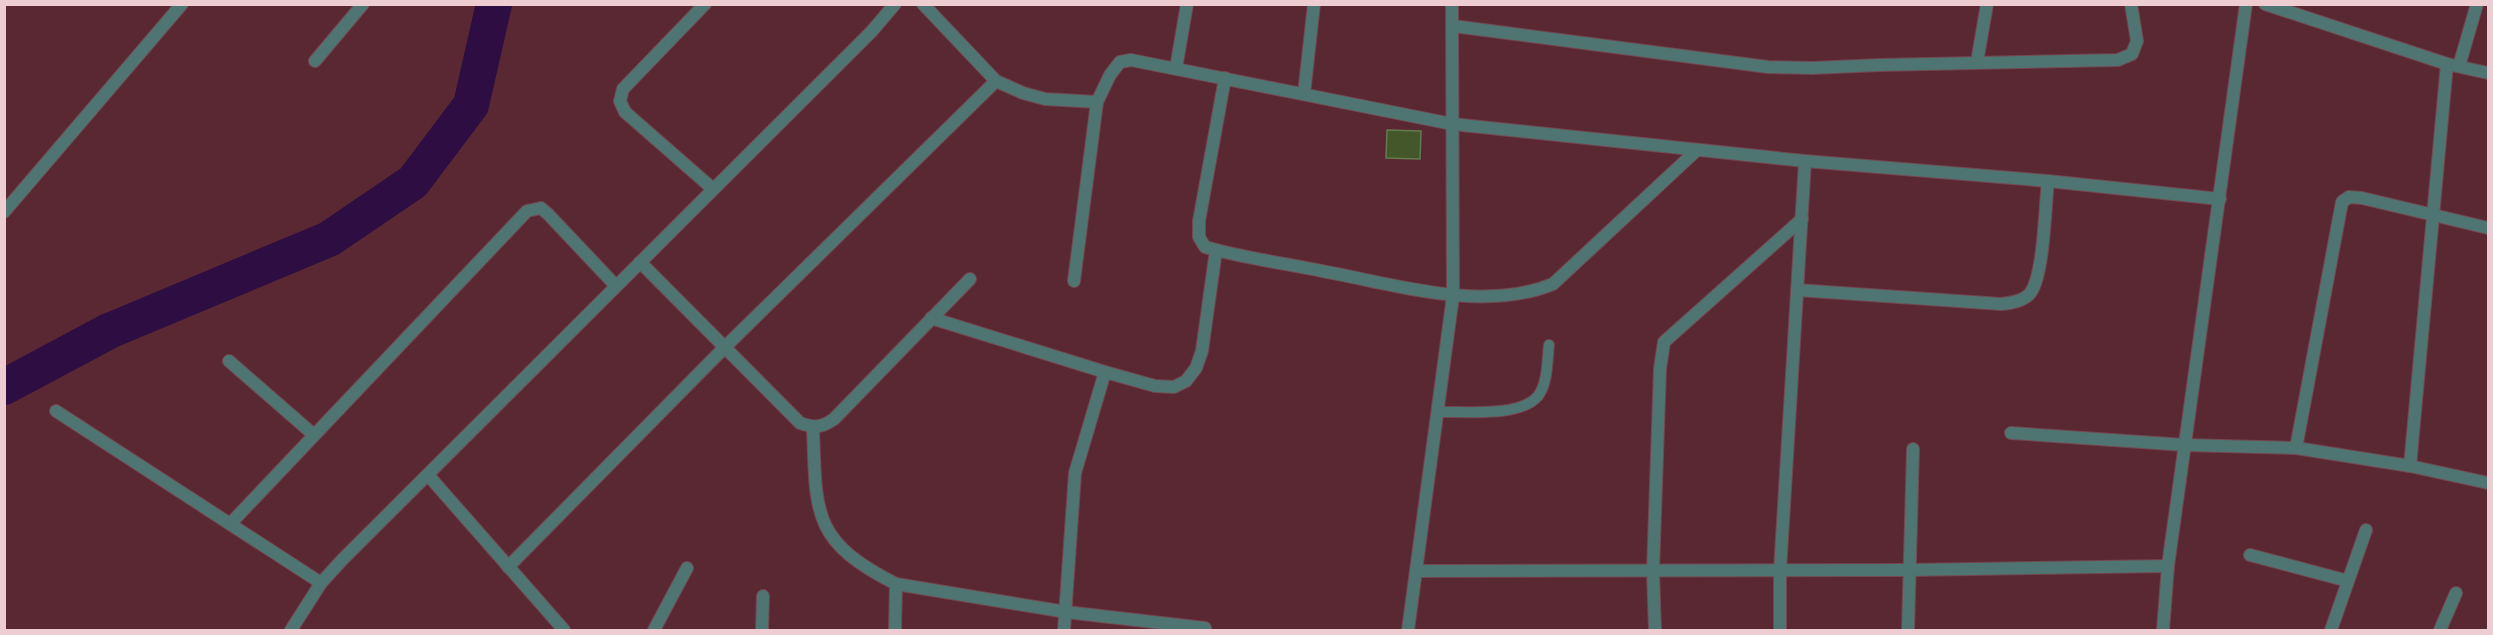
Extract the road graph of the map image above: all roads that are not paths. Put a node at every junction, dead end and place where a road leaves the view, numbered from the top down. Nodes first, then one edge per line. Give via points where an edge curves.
1 (182, 4) edge
2 (363, 4) edge
3 (705, 4) edge
4 (895, 4) edge
5 (923, 4) edge
6 (1186, 4) edge
7 (1314, 4) edge
8 (1452, 4) edge
9 (1987, 4) edge
10 (2132, 4) edge
11 (2246, 4) edge
12 (2265, 4) edge
13 (2476, 4) edge
14 (1453, 26) junction
15 (315, 61) dead end
16 (1977, 62) junction
17 (2453, 65) junction
18 (1176, 68) junction
19 (2488, 73) edge
20 (1225, 78) junction
21 (996, 81) junction
22 (1304, 94) junction
23 (1097, 102) junction
24 (1452, 124) junction
25 (1697, 150) junction
26 (1805, 160) junction
27 (2048, 181) junction
28 (713, 189) junction
29 (2220, 199) junction
30 (4, 212) edge
31 (2432, 214) junction
32 (1802, 219) junction
33 (2488, 228) edge
34 (1216, 250) junction
35 (640, 262) junction
36 (970, 279) dead end
37 (1074, 281) dead end
38 (616, 286) junction
39 (1797, 290) junction
40 (1453, 296) junction
41 (931, 318) junction
42 (1549, 345) dead end
43 (725, 347) junction
44 (229, 361) dead end
45 (1105, 372) junction
46 (56, 411) dead end
47 (1437, 412) junction
48 (813, 427) junction
49 (2011, 433) dead end
50 (314, 435) junction
51 (2185, 446) junction
52 (2296, 448) junction
53 (1913, 449) dead end
54 (2410, 466) junction
55 (428, 475) junction
56 (2488, 483) edge
57 (230, 524) junction
58 (2366, 530) dead end
59 (2250, 555) dead end
60 (2168, 566) junction
61 (508, 567) junction
62 (687, 568) dead end
63 (1909, 570) junction
64 (1416, 571) junction
65 (1653, 571) junction
66 (1780, 571) junction
67 (2348, 581) junction
68 (321, 583) junction
69 (896, 584) junction
70 (2456, 592) dead end
71 (763, 596) dead end
72 (1066, 612) junction
73 (1205, 628) dead end
74 (291, 630) edge
75 (564, 630) edge
76 (654, 630) edge
77 (762, 630) edge
78 (895, 630) edge
79 (1064, 630) edge
80 (1408, 630) edge
81 (1655, 630) edge
82 (1780, 630) edge
83 (1908, 630) edge
84 (2163, 630) edge
85 (2331, 630) edge
86 (2440, 630) edge

1 - 30 street
2 - 15 street
3 - 28 street via 622,89 620,101 625,112
4 - 28 street
5 - 21 street
6 - 18 street
7 - 22 street
8 - 14 street
9 - 16 street
10 - 16 street via 2137,41 2132,54 2118,60
11 - 29 street
12 - 17 street
13 - 17 street
14 - 16 street via 1768,67
14 - 24 street
17 - 19 street
17 - 31 street
18 - 20 street
18 - 23 street via 1131,60 1120,62
20 - 22 street
20 - 34 street via 1199,221 1199,237 1205,247
21 - 23 street via 1045,99
21 - 43 street
22 - 24 street
23 - 37 street
24 - 25 street
24 - 40 street
25 - 26 street
25 - 40 street via 1552,284 1534,292
26 - 27 street
26 - 32 street
27 - 29 street
27 - 39 street via 2037,278 2030,294 2015,302
28 - 35 street
29 - 51 street
31 - 33 street
31 - 52 street via 2362,198 2349,197 2342,202
31 - 54 street
32 - 39 street
32 - 65 street via 1664,342
34 - 40 street
34 - 45 street via 1202,351 1186,381 1174,387 1155,386
35 - 38 street
35 - 43 street
36 - 41 street
38 - 50 street via 541,208 527,211
38 - 55 street
39 - 66 street
40 - 47 street
41 - 45 street
41 - 48 street via 834,419
42 - 47 lane via 1546,376 1538,396 1520,408
43 - 48 street via 800,423
43 - 61 street
44 - 50 street
45 - 72 street via 1075,473
46 - 57 street
47 - 64 street
48 - 69 street via 818,508 829,533 843,552
49 - 51 street
50 - 57 street
51 - 52 street
51 - 60 street
52 - 54 street
53 - 63 street
54 - 56 street
55 - 61 street
55 - 68 street
57 - 68 street
58 - 67 street
59 - 67 street
60 - 63 street
60 - 84 street
61 - 75 street
62 - 76 street
63 - 66 street
63 - 83 street
64 - 65 street
64 - 80 street
65 - 66 street
65 - 81 street
66 - 82 street
67 - 85 street
68 - 74 street
69 - 72 street
69 - 78 street
70 - 86 street
71 - 77 street
72 - 73 street
72 - 79 street

